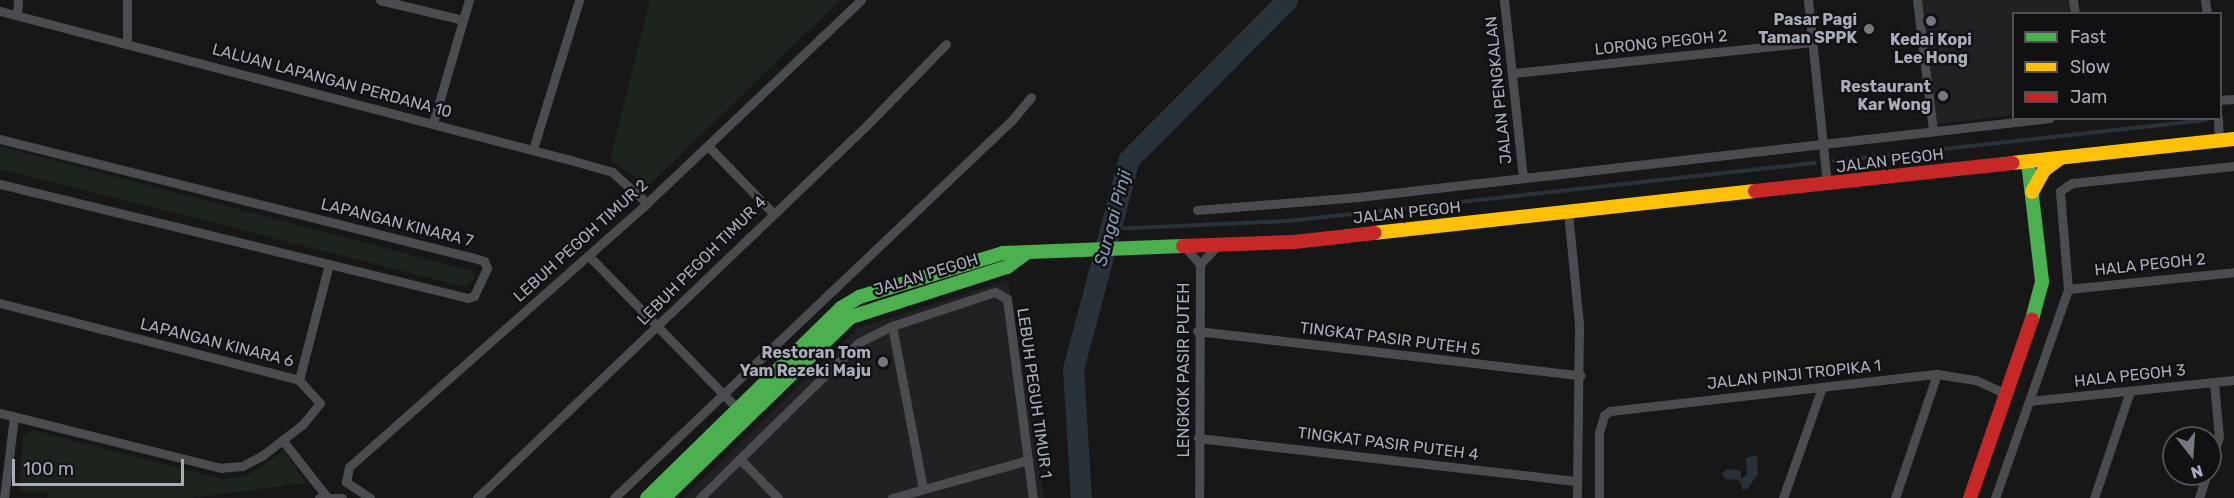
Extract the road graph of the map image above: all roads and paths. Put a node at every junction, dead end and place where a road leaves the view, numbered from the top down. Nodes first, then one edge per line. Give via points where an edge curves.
1 (18, 0) edge
2 (127, 0) edge
3 (380, 0) edge
4 (468, 0) edge
5 (579, 0) edge
6 (861, 0) edge
7 (1504, 0) edge
8 (1808, 0) edge
9 (1917, 0) edge
10 (0, 11) edge
11 (17, 15) junction
12 (463, 20) junction
13 (1812, 42) junction
14 (127, 43) junction
15 (946, 44) dead end
16 (1513, 73) junction
17 (1031, 97) dead end
18 (2032, 120) edge
19 (2217, 120) edge
20 (433, 123) junction
21 (1933, 131) junction
22 (0, 139) edge
23 (2234, 139) edge
24 (2219, 141) junction
25 (708, 146) junction
26 (1823, 146) junction
27 (533, 149) junction
28 (2061, 158) junction
29 (2028, 162) junction
30 (2002, 165) junction
31 (2234, 166) edge
32 (1523, 178) junction
33 (0, 184) edge
34 (1827, 185) junction
35 (2031, 192) junction
36 (647, 203) junction
37 (1197, 210) dead end
38 (772, 212) junction
39 (1568, 212) junction
40 (1217, 246) junction
41 (1183, 247) junction
42 (1025, 254) junction
43 (588, 255) junction
44 (328, 264) junction
45 (1200, 264) junction
46 (2234, 272) edge
47 (2068, 289) junction
48 (0, 303) edge
49 (658, 326) junction
50 (892, 326) junction
51 (1197, 331) junction
52 (1937, 374) junction
53 (1580, 375) junction
54 (299, 380) junction
55 (2234, 380) edge
56 (2214, 382) junction
57 (1822, 387) junction
58 (2130, 391) junction
59 (723, 393) junction
60 (2004, 393) junction
61 (774, 394) junction
62 (2030, 401) junction
63 (738, 409) junction
64 (0, 413) edge
65 (14, 417) junction
66 (2218, 426) edge
67 (1198, 438) junction
68 (727, 440) junction
69 (283, 441) junction
70 (741, 460) junction
71 (1028, 460) junction
72 (1575, 481) junction
73 (923, 488) junction
74 (323, 497) edge
75 (4, 498) edge
76 (342, 498) edge
77 (370, 498) edge
78 (477, 498) edge
79 (614, 498) edge
80 (647, 498) edge
81 (664, 498) edge
82 (700, 498) edge
83 (778, 498) edge
84 (891, 498) edge
85 (1033, 498) edge
86 (1199, 498) edge
87 (1577, 498) edge
88 (1599, 498) edge
89 (1783, 498) edge
90 (1895, 498) edge
91 (1970, 498) edge
92 (1995, 498) edge
93 (2094, 498) edge

1 - 11 street
2 - 14 street
3 - 12 street
4 - 12 street
5 - 27 street
6 - 25 street, LEBUH PEGOH TIMUR 2
7 - 16 street, JALAN PENGKALAN
8 - 13 street
9 - 21 street
10 - 11 street, LALUAN LAPANGAN PERDANA 10
11 - 14 street, LALUAN LAPANGAN PERDANA 10
12 - 20 street
13 - 16 street, LORONG PEGOH 2
13 - 26 street
14 - 20 street, LALUAN LAPANGAN PERDANA 10
15 - 38 street, LEBUH PEGOH TIMUR 4 via 867,125
16 - 32 street, JALAN PENGKALAN
17 - 59 street
18 - 21 street, JALAN PEGOH
19 - 24 street
20 - 27 street, LALUAN LAPANGAN PERDANA 10
21 - 26 street, JALAN PEGOH
22 - 44 street, LAPANGAN KINARA 7 via 471,257 484,261 487,268 474,296 468,298
23 - 24 street, JALAN PEGOH
24 - 28 street, JALAN PEGOH
25 - 36 street, LEBUH PEGOH TIMUR 2
25 - 38 street
26 - 32 street, JALAN PEGOH
26 - 34 street
27 - 36 street, LALUAN LAPANGAN PERDANA 10 via 612,172
28 - 29 street, JALAN PEGOH
28 - 35 street via 2044,170
29 - 30 street, JALAN PEGOH
29 - 35 street
30 - 34 street, JALAN PEGOH
30 - 35 street
31 - 47 street via 2064,185 2060,203
32 - 37 street, JALAN PEGOH via 1277,206
33 - 44 street, LAPANGAN KINARA 7
34 - 39 street, JALAN PEGOH
35 - 60 street via 2042,282 2037,306
36 - 43 street, LEBUH PEGOH TIMUR 2
38 - 49 street, LEBUH PEGOH TIMUR 4
39 - 40 street, JALAN PEGOH via 1294,242
39 - 53 street
40 - 41 street, JALAN PEGOH
40 - 45 street
41 - 42 street, JALAN PEGOH
41 - 45 street, LENGKOK PASIR PUTEH
42 - 61 street, JALAN PEGOH via 1006,267 851,317
42 - 63 street via 1003,253 859,297 841,308
43 - 49 street
43 - 77 street, LEBUH PEGOH TIMUR 2 via 349,467 346,482
44 - 54 street
45 - 51 street, LENGKOK PASIR PUTEH
46 - 47 street, HALA PEGOH 2
47 - 62 street
48 - 54 street, LAPANGAN KINARA 6
49 - 59 street
49 - 78 street, LEBUH PEGOH TIMUR 4
50 - 70 street via 850,350
50 - 71 street, LEBUH PEGUH TIMUR 1 via 995,292 1003,294
50 - 73 street
51 - 53 street, TINGKAT PASIR PUTEH 5
51 - 67 street, LENGKOK PASIR PUTEH
52 - 57 street, JALAN PINJI TROPIKA 1
52 - 60 street, JALAN PINJI TROPIKA 1 via 1976,380
52 - 90 street
53 - 72 street
54 - 69 street, LAPANGAN KINARA 6 via 316,395 319,408
55 - 56 street, HALA PEGOH 3
56 - 58 street, HALA PEGOH 3
56 - 66 street
57 - 88 street, JALAN PINJI TROPIKA 1 via 1610,411 1599,434
57 - 89 street
58 - 62 street, HALA PEGOH 3
58 - 93 street
59 - 63 street
59 - 79 street
60 - 91 street
61 - 63 street
61 - 68 street, JALAN PEGOH
62 - 92 street
63 - 68 street
63 - 80 street
64 - 65 street, LAPANGAN KINARA 6
65 - 69 street, LAPANGAN KINARA 6 via 221,468 242,466
65 - 75 street
67 - 72 street, TINGKAT PASIR PUTEH 4
67 - 86 street, LENGKOK PASIR PUTEH
68 - 81 street, JALAN PEGOH
69 - 74 street
70 - 82 street
70 - 83 street
71 - 73 street
71 - 85 street, LEBUH PEGUH TIMUR 1
72 - 87 street
73 - 84 street
74 - 76 street

